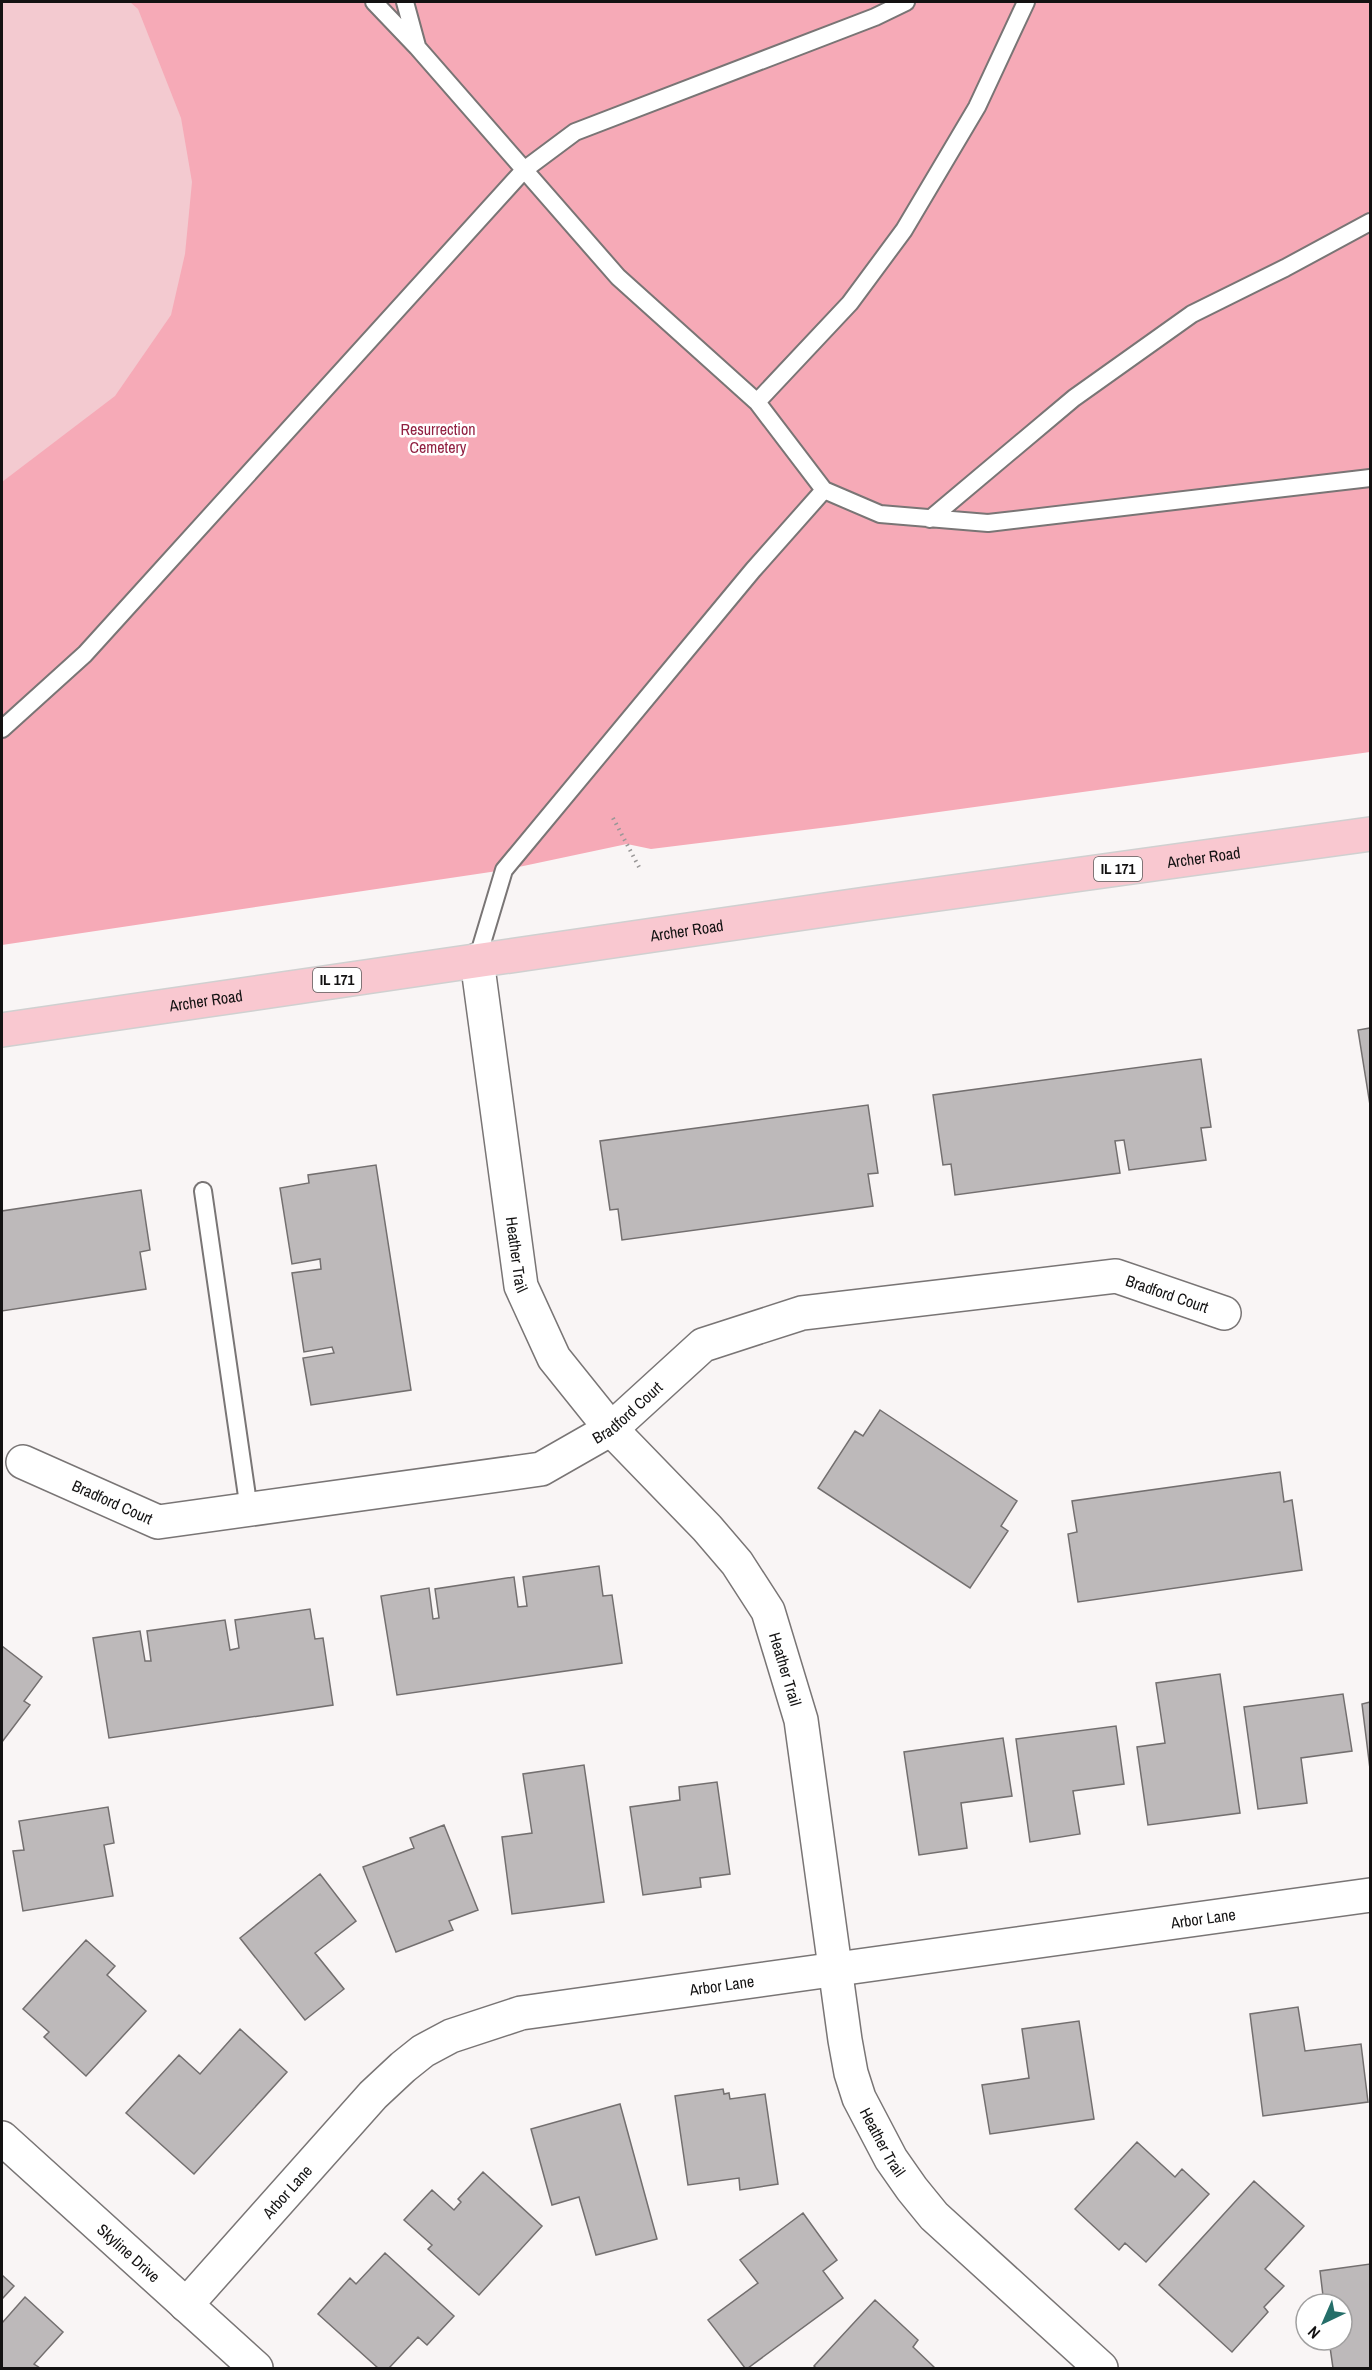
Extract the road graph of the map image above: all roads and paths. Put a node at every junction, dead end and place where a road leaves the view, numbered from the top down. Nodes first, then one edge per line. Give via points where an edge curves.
1 (374, 2) edge
2 (405, 2) edge
3 (906, 2) edge
4 (1026, 2) edge
5 (417, 47) junction
6 (524, 170) junction
7 (1371, 222) edge
8 (757, 402) junction
9 (1371, 478) edge
10 (824, 490) junction
11 (930, 519) junction
12 (2, 729) edge
13 (613, 818) dead end
14 (1371, 834) edge
15 (639, 867) dead end
16 (477, 960) junction
17 (2, 1030) edge
18 (203, 1191) dead end
19 (1224, 1313) dead end
20 (611, 1429) junction
21 (23, 1462) dead end
22 (249, 1510) junction
23 (1371, 1895) edge
24 (836, 1968) junction
25 (2, 2138) edge
26 (186, 2305) junction
27 (256, 2368) edge
28 (1101, 2368) edge

1 - 5 lane
2 - 5 lane
3 - 6 lane via 574,132
4 - 8 lane via 977,107 904,231 850,303
5 - 6 lane
6 - 8 lane via 618,277
6 - 12 lane via 86,654
7 - 11 lane via 1192,314 1074,398
8 - 10 lane
9 - 11 lane via 988,523
10 - 11 lane via 880,514
10 - 16 lane via 504,870
13 - 15 path
14 - 16 main road, Archer Road / IL 171
16 - 17 main road, Archer Road / IL 171
16 - 20 street, Heather Trail via 521,1286 554,1358
18 - 22 lane
19 - 20 street, Bradford Court via 1116,1276 802,1313 704,1345
20 - 22 street, Bradford Court via 541,1469
20 - 24 street, Heather Trail via 707,1528 737,1563 768,1611 801,1720
21 - 22 street, Bradford Court via 158,1522
23 - 24 street, Arbor Lane
24 - 26 street, Arbor Lane via 521,2013 451,2036 423,2051 373,2095
24 - 28 street, Heather Trail via 851,2073 859,2098 891,2159 934,2216
25 - 26 street, Skyline Drive
26 - 27 street, Skyline Drive

